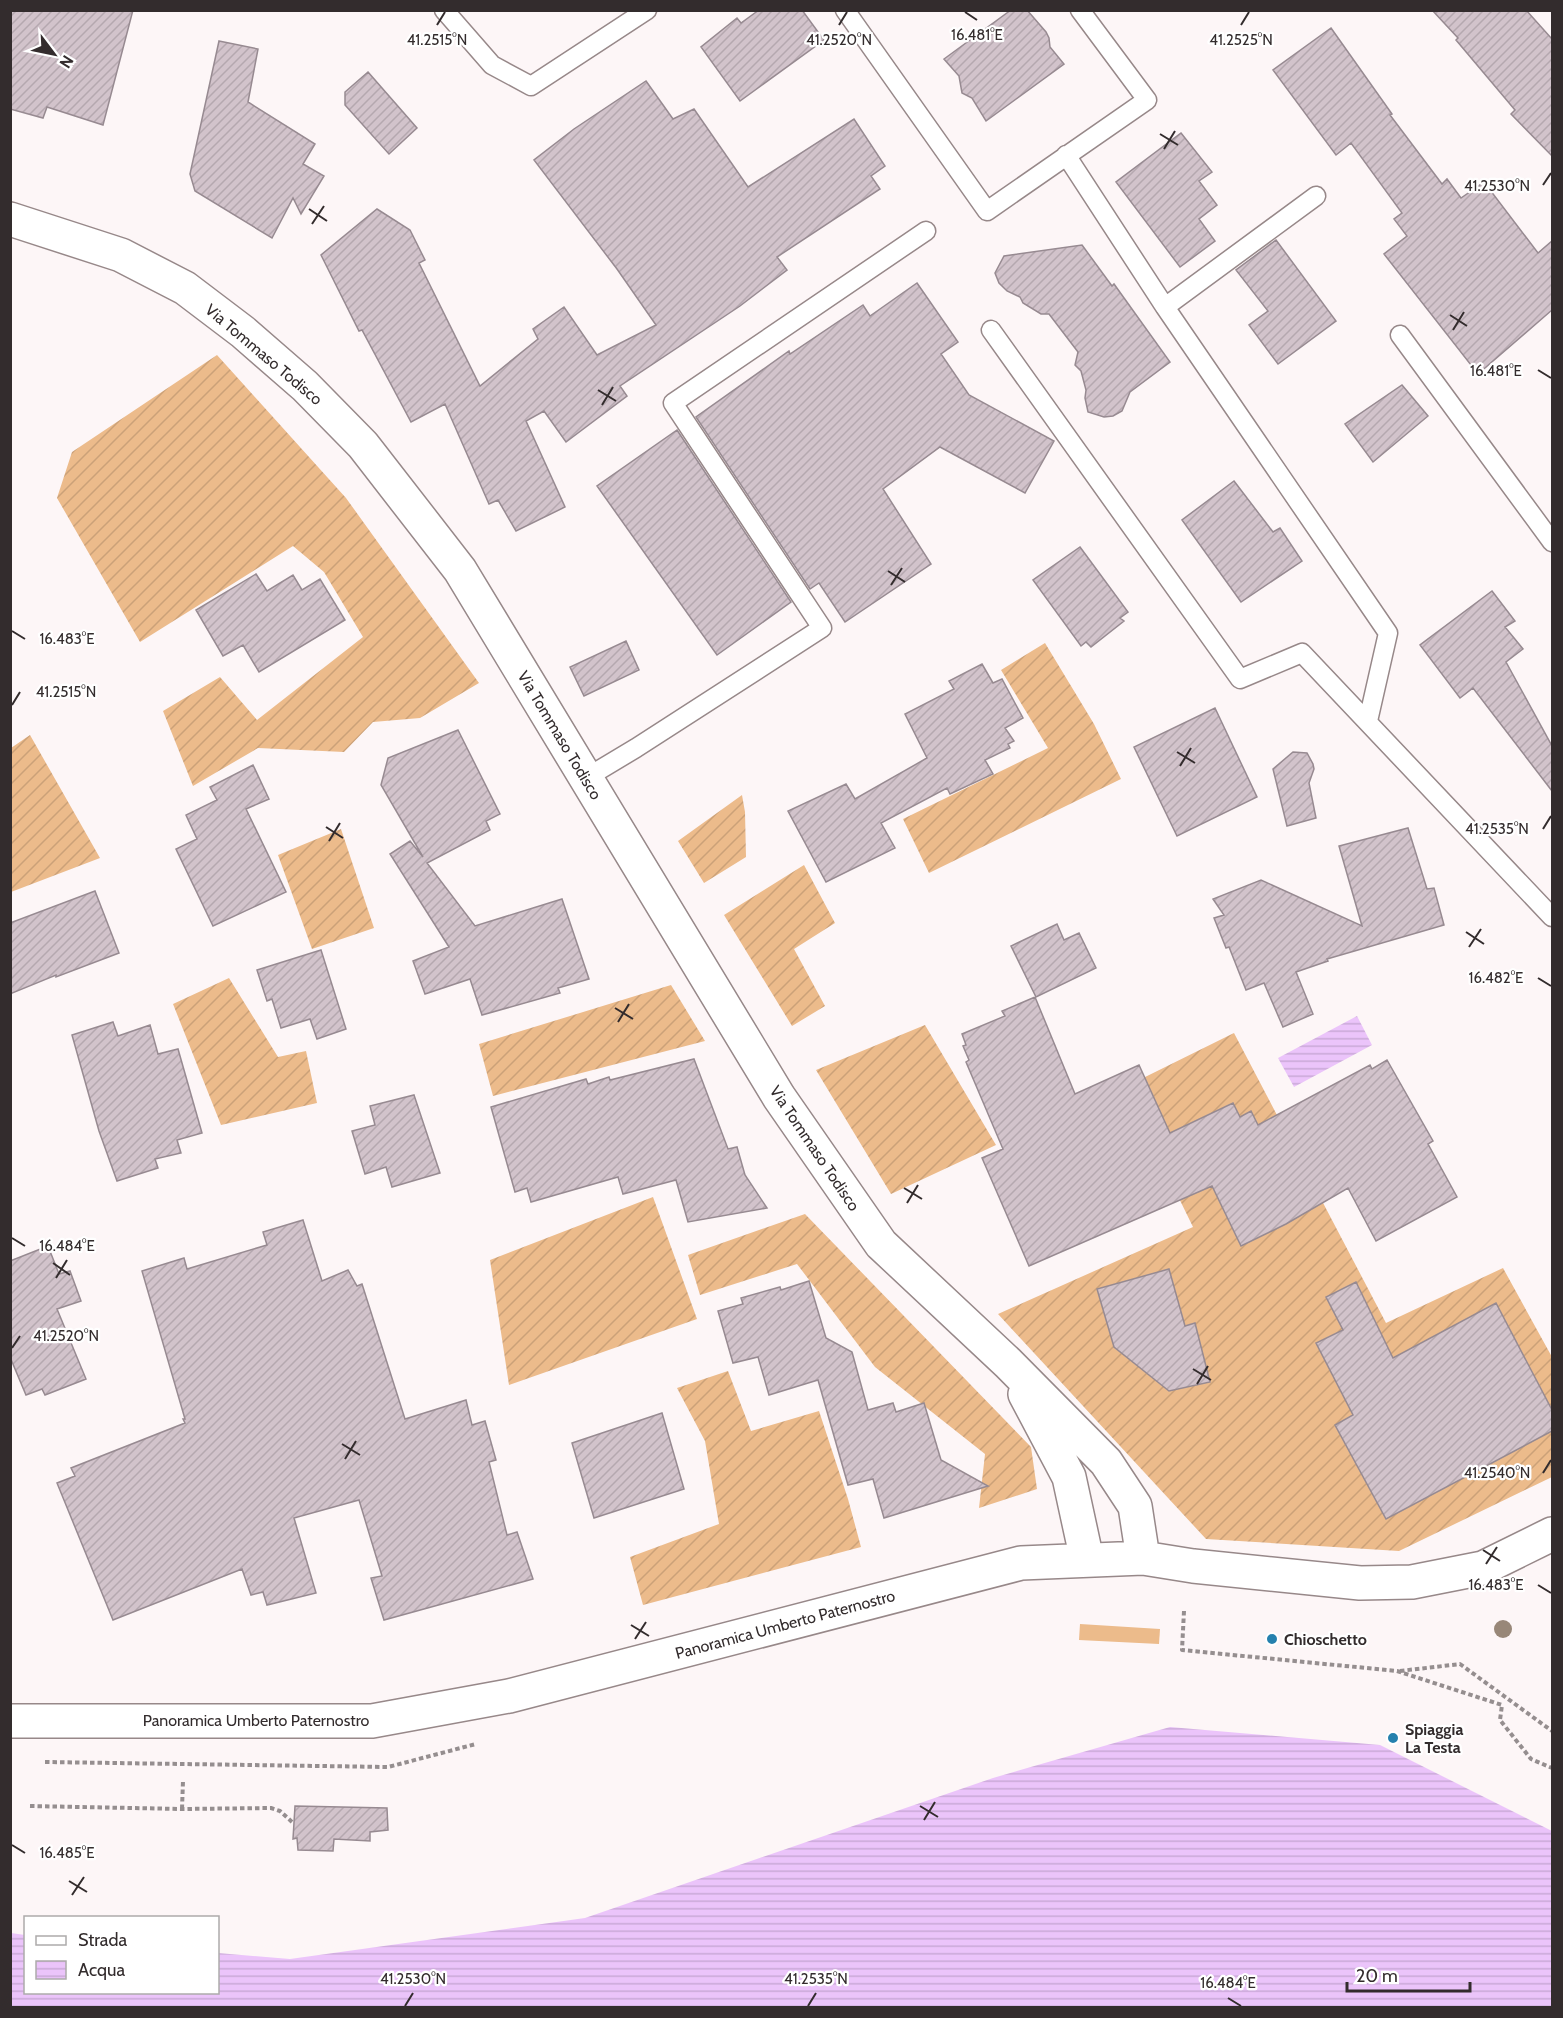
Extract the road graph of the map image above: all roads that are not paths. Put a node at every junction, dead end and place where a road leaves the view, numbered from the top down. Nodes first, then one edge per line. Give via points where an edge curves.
1 (444, 10) edge
2 (647, 10) edge
3 (845, 10) edge
4 (1080, 10) edge
5 (1066, 155) junction
6 (1316, 195) dead end
7 (10, 219) edge
8 (926, 231) dead end
9 (1165, 307) junction
10 (991, 330) dead end
11 (1400, 335) dead end
12 (1552, 542) edge
13 (1368, 721) junction
14 (586, 778) junction
15 (1552, 917) edge
16 (1008, 1363) junction
17 (1552, 1534) edge
18 (1143, 1558) junction
19 (1087, 1560) junction
20 (10, 1721) edge

1 - 2 lane via 492,65 531,86
3 - 5 lane via 987,211
4 - 5 lane via 1147,100
5 - 9 lane
6 - 9 lane
7 - 14 street, Via Tommaso Todisco via 121,255 185,288 305,386 363,445 460,570
8 - 14 lane via 673,403 822,628
9 - 13 lane via 1388,633
10 - 13 lane via 1240,679 1302,652
11 - 12 lane
13 - 15 lane
14 - 16 street, Via Tommaso Todisco via 779,1097 881,1244
16 - 18 street, Via Tommaso Todisco via 1106,1462 1136,1506
16 - 19 street, Via Tommaso Todisco via 1069,1477
17 - 18 street, Panoramica Umberto Paternostro via 1483,1568 1412,1582 1360,1583
18 - 19 street, Panoramica Umberto Paternostro
19 - 20 street, Panoramica Umberto Paternostro via 1021,1563 509,1696 372,1720

